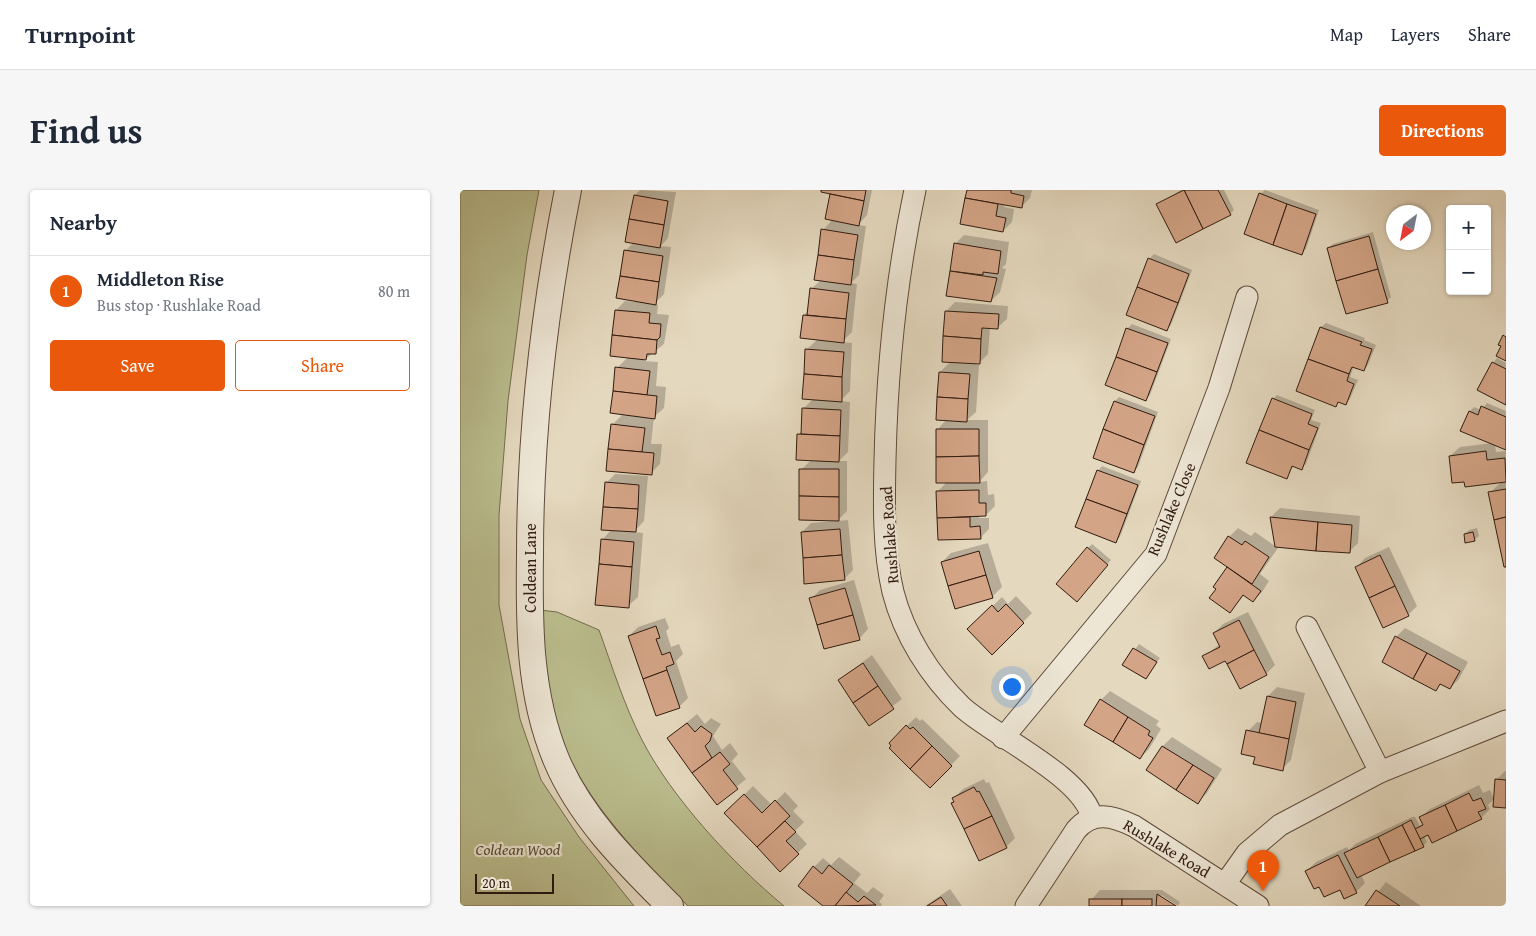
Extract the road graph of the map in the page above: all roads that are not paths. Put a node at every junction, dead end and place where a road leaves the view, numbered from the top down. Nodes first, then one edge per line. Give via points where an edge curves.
1 (568, 190) edge
2 (914, 190) edge
3 (1247, 297) dead end
4 (1307, 627) dead end
5 (1506, 721) edge
6 (1003, 738) junction
7 (1380, 772) junction
8 (1092, 818) junction
9 (1225, 884) junction
10 (670, 906) edge
11 (1026, 906) edge
12 (1258, 906) edge

1 - 10 street, Coldean Lane via 551,274 538,376 530,516 530,622 534,677 547,735 570,788 596,827
2 - 6 street, Rushlake Road via 897,288 889,362 885,488 890,574 904,624 924,663 962,707
3 - 6 street, Rushlake Close via 1219,388 1156,554
4 - 7 street
5 - 7 street
6 - 8 street, Rushlake Road via 1064,778 1090,810
7 - 9 street via 1280,825 1247,853
8 - 9 street, Rushlake Road via 1107,816 1125,822
8 - 11 street via 1076,830
9 - 12 street, Rushlake Road

